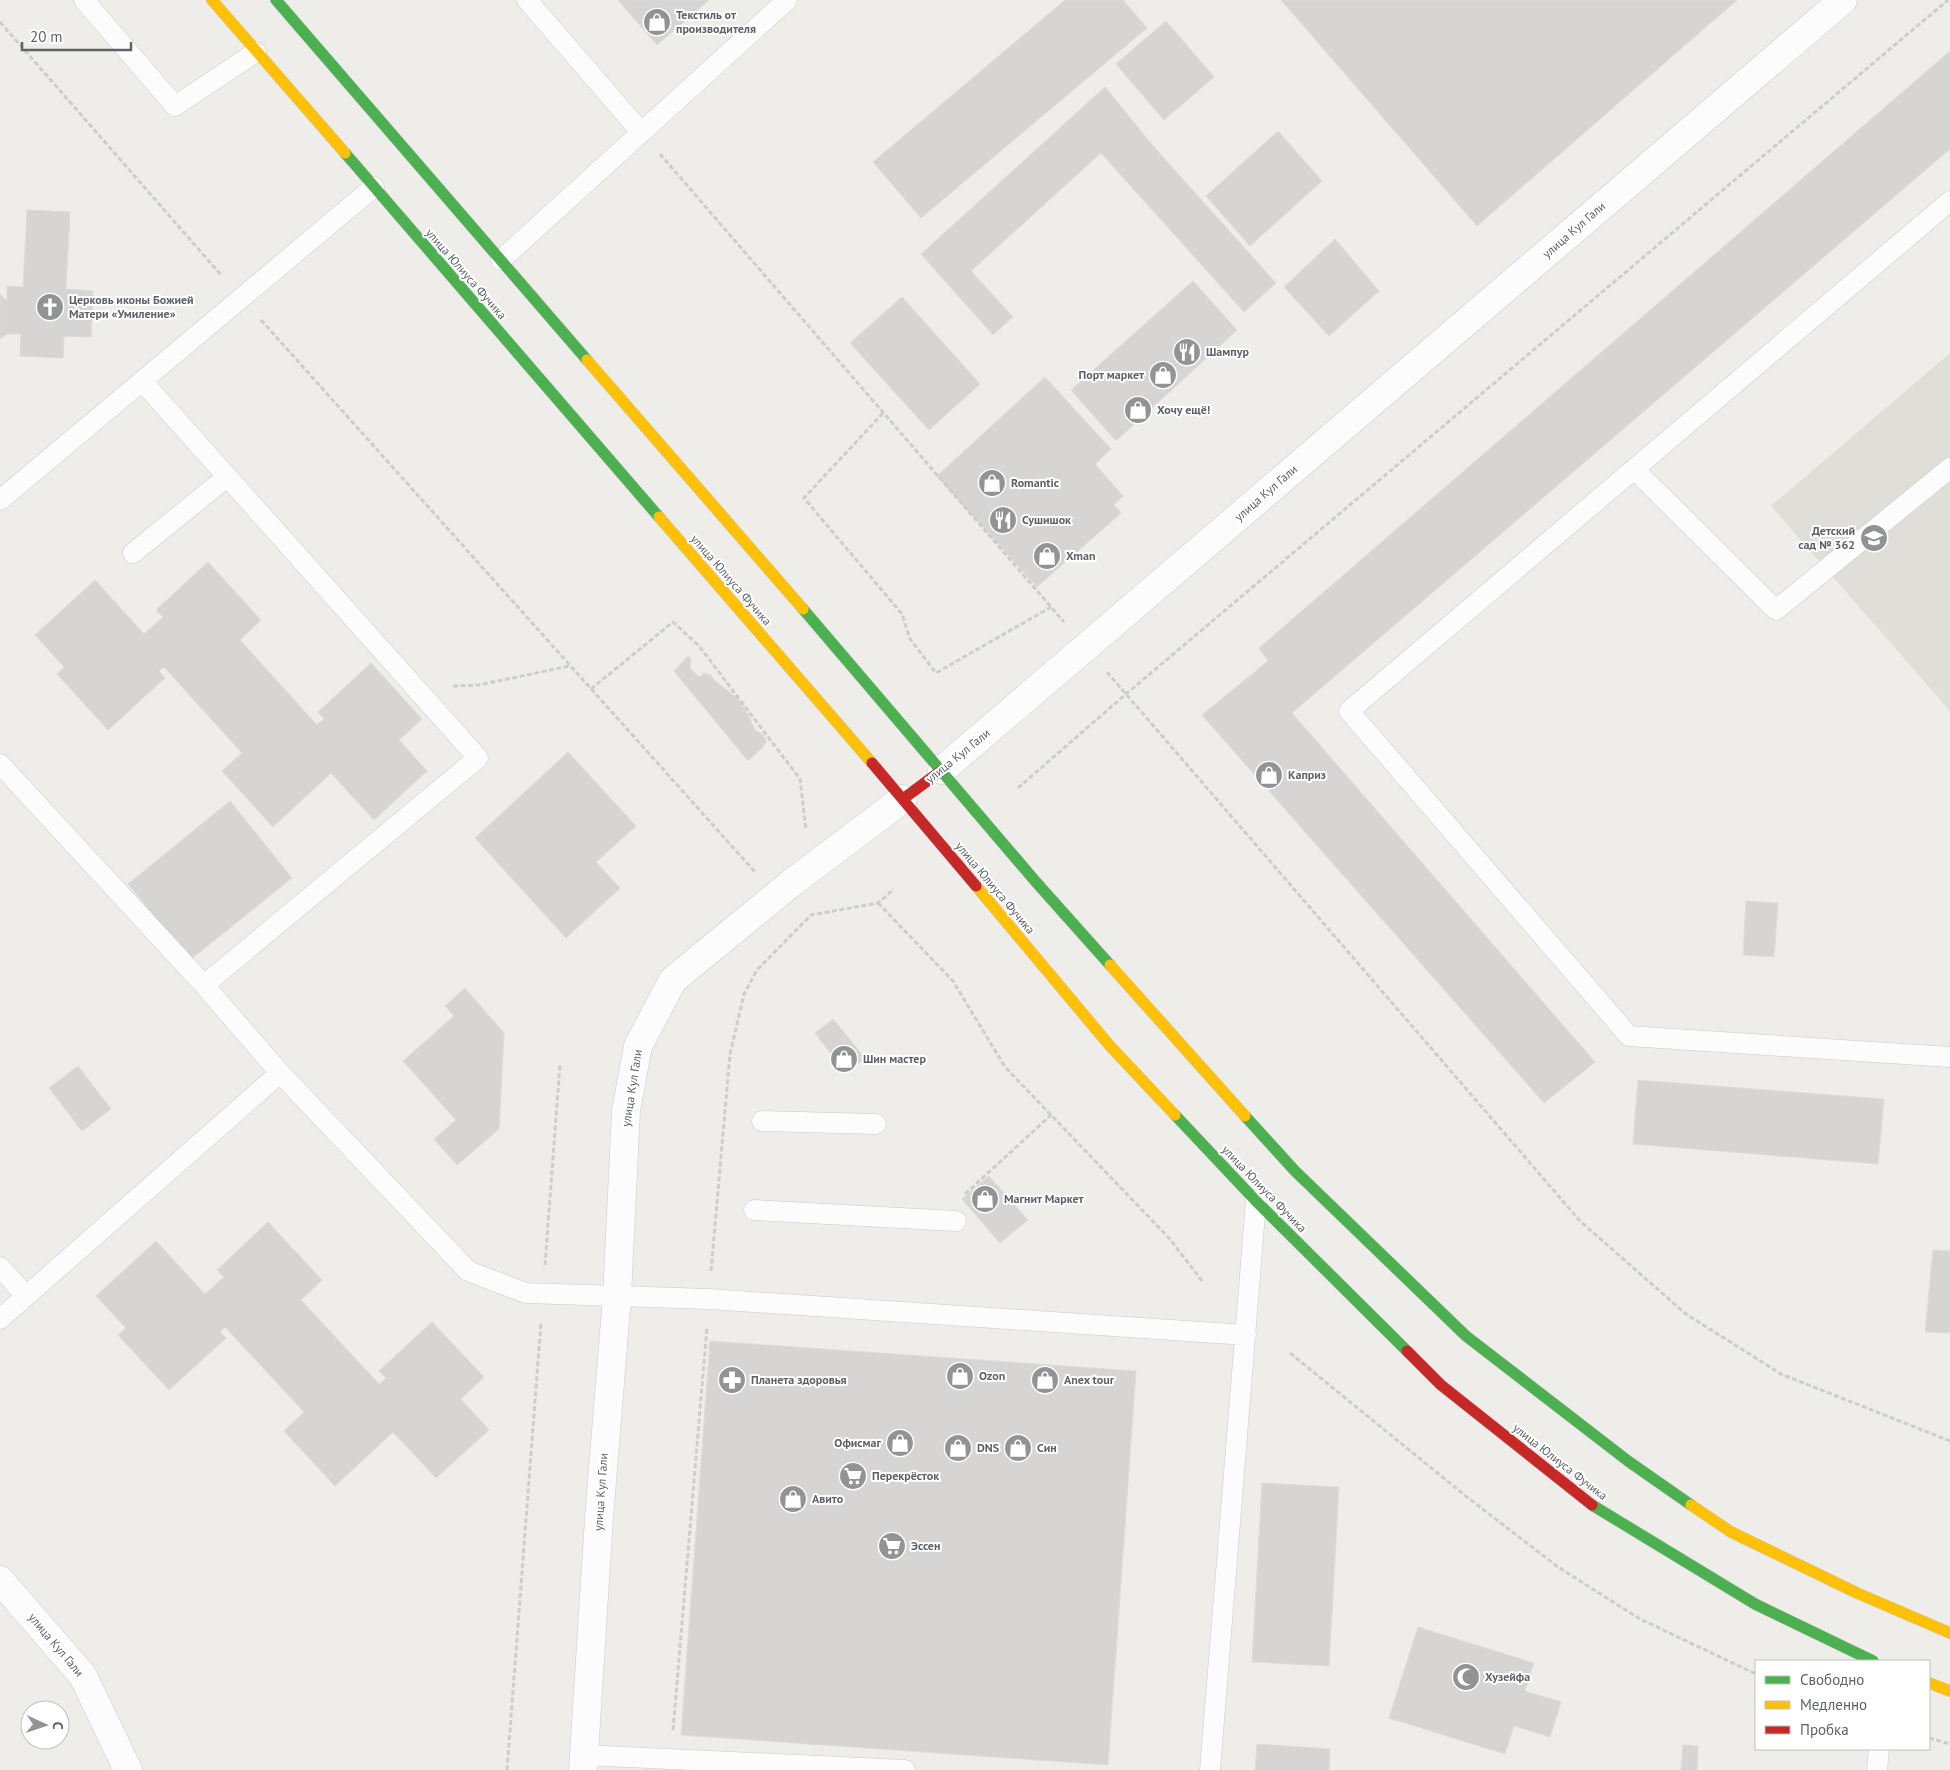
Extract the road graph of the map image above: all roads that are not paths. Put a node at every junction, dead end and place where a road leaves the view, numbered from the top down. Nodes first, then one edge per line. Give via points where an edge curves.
1 (84, 0) edge
2 (212, 0) edge
3 (276, 0) edge
4 (527, 0) edge
5 (787, 0) edge
6 (1843, 0) edge
7 (256, 52) junction
8 (641, 132) junction
9 (374, 187) junction
10 (1950, 201) edge
11 (501, 260) junction
12 (142, 381) junction
13 (1950, 468) edge
14 (1634, 469) junction
15 (228, 477) junction
16 (0, 500) edge
17 (133, 553) dead end
18 (0, 764) edge
19 (942, 770) junction
20 (902, 800) junction
21 (204, 985) junction
22 (1950, 1057) edge
23 (280, 1073) junction
24 (762, 1120) dead end
25 (876, 1124) dead end
26 (1256, 1202) junction
27 (754, 1210) dead end
28 (956, 1221) dead end
29 (0, 1267) edge
30 (26, 1296) junction
31 (616, 1296) junction
32 (0, 1319) edge
33 (1246, 1335) junction
34 (0, 1580) edge
35 (1950, 1633) edge
36 (1871, 1660) edge
37 (1930, 1683) edge
38 (1950, 1691) edge
39 (1879, 1750) edge
40 (584, 1762) edge
41 (128, 1770) edge
42 (905, 1770) edge
43 (1210, 1770) edge
44 (1877, 1770) edge

1 - 7 lane via 175,106
2 - 7 main road, улица Юлиуса Фучика
3 - 11 main road
4 - 8 lane
5 - 8 lane
6 - 19 street, улица Кул Гали
7 - 9 main road, улица Юлиуса Фучика
8 - 11 lane
9 - 12 lane
9 - 20 main road, улица Юлиуса Фучика
10 - 14 lane
11 - 19 main road
12 - 15 lane
12 - 16 lane
13 - 14 lane via 1776,610
14 - 22 lane via 1349,711 1629,1036
15 - 17 lane
15 - 21 lane via 478,758
18 - 21 lane
19 - 20 main road, улица Кул Гали
19 - 35 main road via 1036,882 1295,1171 1466,1336 1628,1460 1731,1532 1856,1593
20 - 26 main road, улица Юлиуса Фучика via 1110,1046
20 - 31 street, улица Кул Гали via 789,885 673,980 638,1046 626,1111
21 - 23 lane
23 - 30 lane
23 - 31 lane via 468,1270 526,1293
24 - 25 lane
26 - 33 lane
26 - 36 main road, улица Юлиуса Фучика via 1442,1385 1600,1511 1755,1604
27 - 28 lane
29 - 30 lane
30 - 32 lane
31 - 33 lane via 709,1299
31 - 40 street, улица Кул Гали
33 - 43 lane
34 - 41 street, улица Кул Гали via 83,1676
37 - 38 main road
39 - 44 lane
40 - 42 lane

